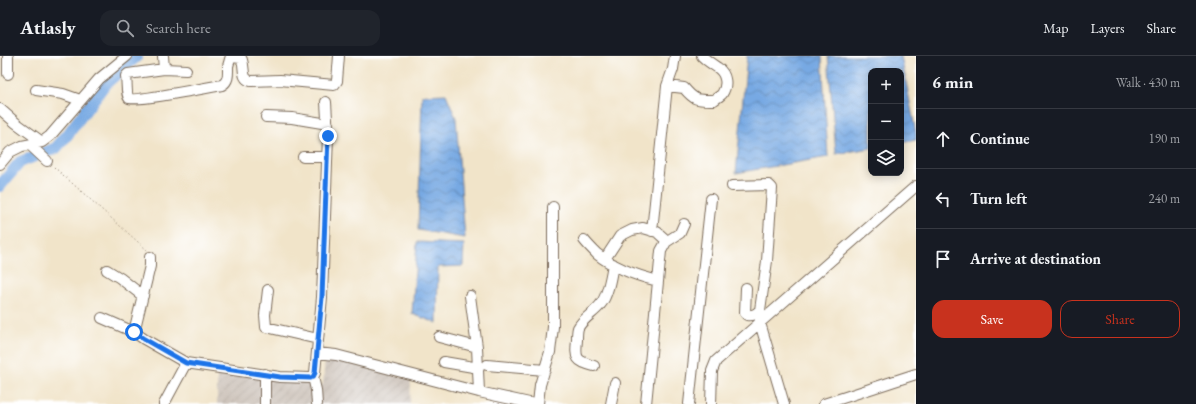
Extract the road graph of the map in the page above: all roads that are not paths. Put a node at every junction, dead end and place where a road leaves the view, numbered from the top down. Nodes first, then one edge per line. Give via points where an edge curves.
1 (8, 56) edge
2 (127, 56) edge
3 (163, 56) edge
4 (339, 56) edge
5 (675, 56) edge
6 (702, 56) edge
7 (236, 57) edge
8 (164, 69) junction
9 (186, 70) dead end
10 (8, 74) dead end
11 (667, 86) junction
12 (36, 90) dead end
13 (80, 100) junction
14 (326, 102) dead end
15 (0, 109) edge
16 (266, 117) dead end
17 (328, 124) junction
18 (42, 142) junction
19 (33, 148) junction
20 (4, 152) edge
21 (327, 157) junction
22 (303, 158) dead end
23 (47, 162) road end
24 (0, 164) edge
25 (732, 186) dead end
26 (916, 186) edge
27 (711, 199) dead end
28 (554, 207) dead end
29 (684, 224) dead end
30 (652, 230) junction
31 (584, 240) dead end
32 (667, 241) junction
33 (150, 257) road end
34 (609, 261) junction
35 (107, 270) dead end
36 (658, 281) junction
37 (746, 288) dead end
38 (268, 290) dead end
39 (143, 296) junction
40 (470, 296) dead end
41 (760, 310) junction
42 (102, 318) dead end
43 (760, 322) junction
44 (134, 332) junction
45 (439, 337) dead end
46 (318, 339) junction
47 (477, 347) junction
48 (317, 353) junction
49 (444, 362) dead end
50 (186, 363) junction
51 (483, 366) junction
52 (594, 366) dead end
53 (545, 370) junction
54 (265, 374) junction
55 (916, 374) edge
56 (313, 377) junction
57 (615, 383) dead end
58 (479, 392) junction
59 (856, 394) junction
60 (164, 404) edge
61 (265, 404) edge
62 (317, 404) edge
63 (534, 404) edge
64 (538, 404) edge
65 (611, 404) edge
66 (646, 404) edge
67 (689, 404) edge
68 (711, 404) edge
69 (784, 404) edge
70 (824, 404) edge
71 (859, 404) edge

1 - 10 street
2 - 13 street via 99,79
3 - 8 street
4 - 7 street via 337,82 334,85 247,80 243,62
5 - 11 street
6 - 11 street via 724,75 726,83 722,93 714,100 700,100 692,97 684,88
7 - 8 street via 229,63 228,78 222,85 149,98 132,99 127,96 128,74
8 - 9 street
11 - 30 street
12 - 13 street via 63,94
13 - 18 street
14 - 17 street
15 - 18 street
16 - 17 street
17 - 21 street
18 - 19 street
19 - 20 street via 22,146
19 - 23 street
20 - 24 street
21 - 22 street
21 - 46 street
25 - 41 street via 769,185 772,188 767,261
26 - 43 street
27 - 67 street
28 - 53 street via 554,327
29 - 32 street via 680,233
30 - 32 street
30 - 34 street via 632,230 620,236
31 - 34 street via 598,255
32 - 36 street via 661,251
33 - 39 street
34 - 36 street via 640,276
34 - 52 street via 608,288 601,305 578,328 578,360
35 - 39 street
36 - 66 street
37 - 41 street via 745,313 751,316
38 - 46 street via 266,327
39 - 44 street
40 - 47 street
41 - 43 street
42 - 44 street
43 - 68 street via 716,362 712,371
43 - 69 street
44 - 50 street
45 - 47 street
46 - 48 street
47 - 51 street
48 - 56 street
48 - 58 street via 336,355
49 - 51 street
50 - 54 street
50 - 60 street
51 - 53 street
51 - 58 street
53 - 64 street
54 - 56 street via 280,377
54 - 61 street
55 - 59 street
56 - 62 street
57 - 65 street
58 - 63 street
59 - 70 street
59 - 71 street

